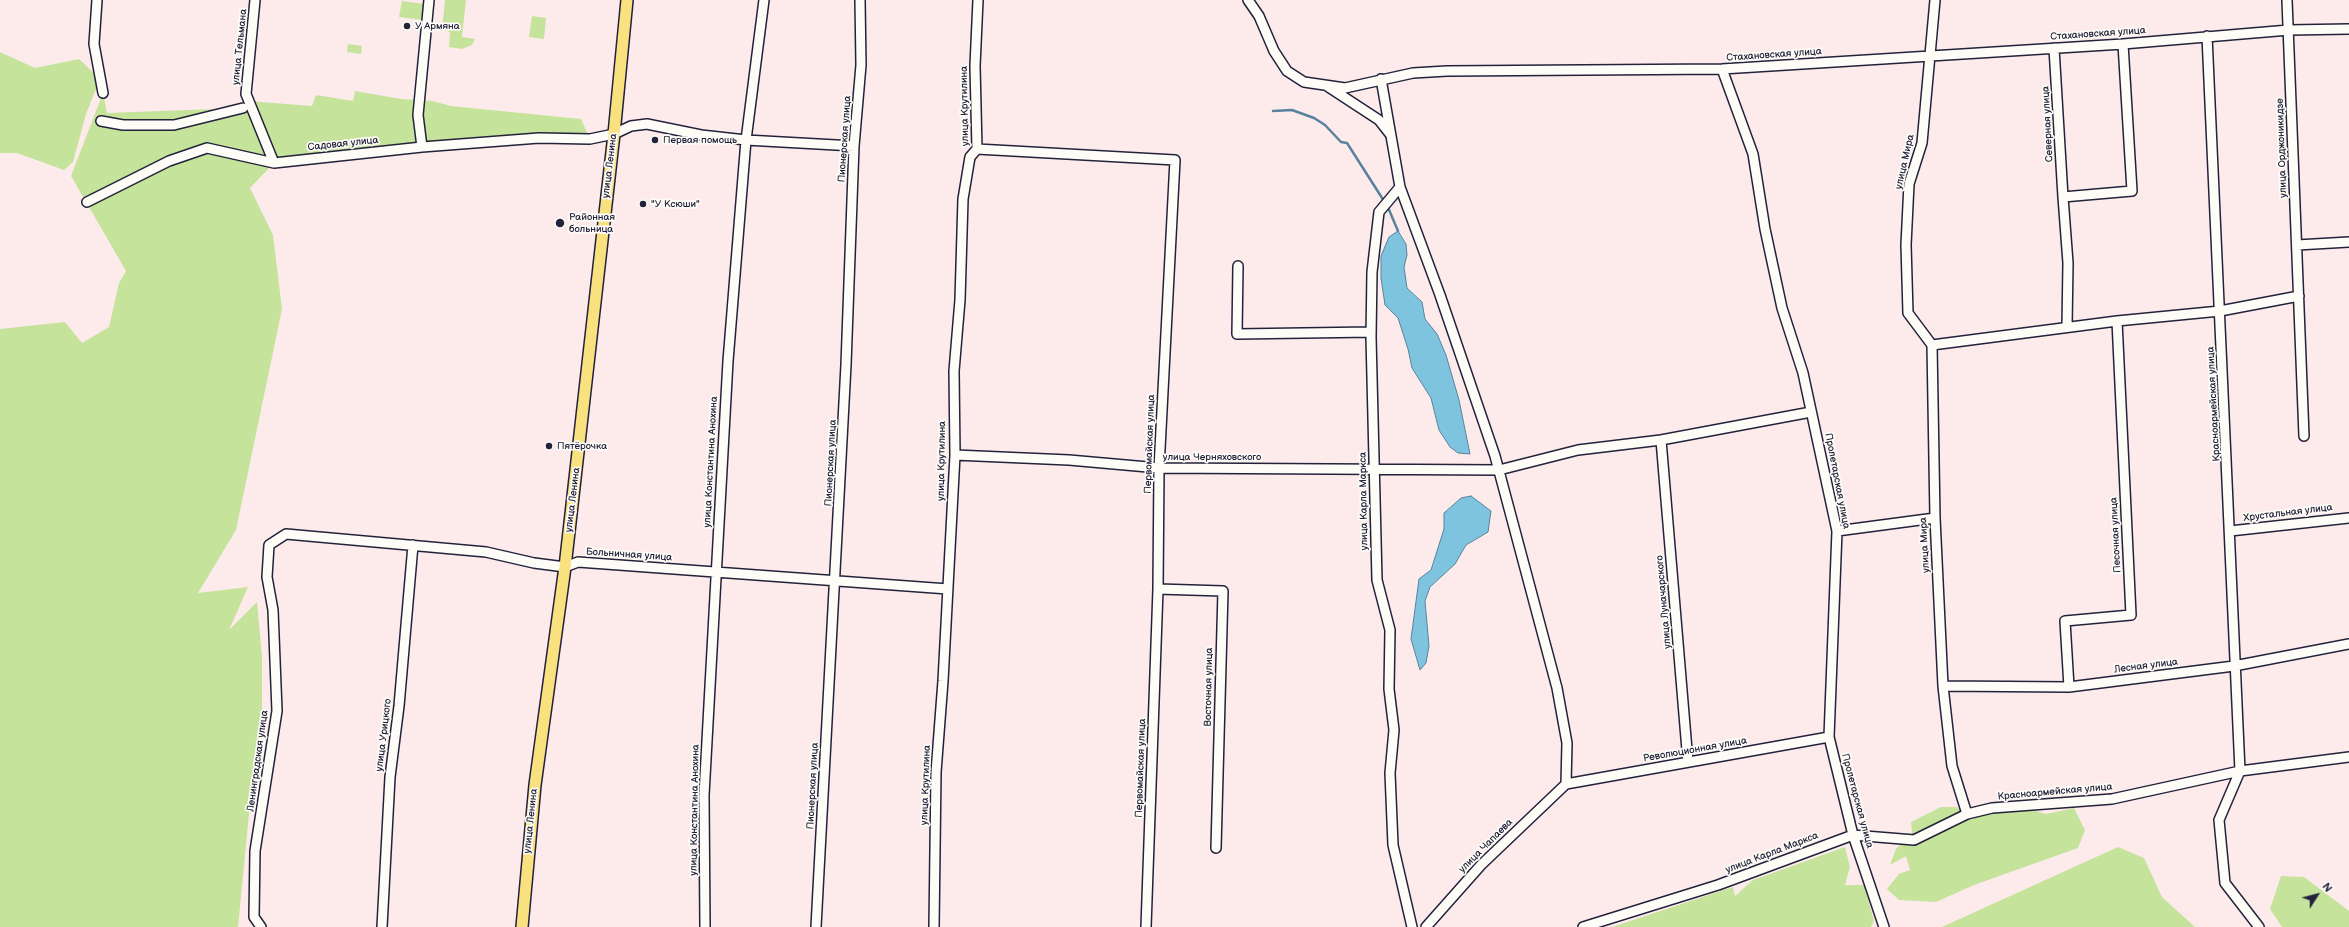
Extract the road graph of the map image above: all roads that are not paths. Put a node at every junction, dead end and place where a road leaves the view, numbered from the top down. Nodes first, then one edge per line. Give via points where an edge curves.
1 (97, 0) edge
2 (255, 0) edge
3 (429, 0) edge
4 (627, 0) edge
5 (764, 0) edge
6 (860, 0) edge
7 (978, 0) edge
8 (1248, 0) edge
9 (1935, 0) edge
10 (2287, 0) edge
11 (2349, 28) edge
12 (2289, 30) junction
13 (2207, 36) junction
14 (2123, 44) junction
15 (2054, 48) junction
16 (1929, 56) junction
17 (1722, 69) junction
18 (1381, 79) junction
19 (1324, 84) junction
20 (103, 93) dead end
21 (243, 108) dead end
22 (101, 121) dead end
23 (614, 134) junction
24 (1392, 136) junction
25 (746, 140) junction
26 (422, 146) junction
27 (854, 146) junction
28 (978, 149) junction
29 (274, 163) junction
30 (1400, 187) junction
31 (2065, 197) junction
32 (87, 202) dead end
33 (2349, 242) edge
34 (2297, 245) junction
35 (1238, 266) dead end
36 (2299, 296) junction
37 (2220, 311) junction
38 (2116, 321) junction
39 (2067, 327) junction
40 (1371, 332) junction
41 (1932, 345) junction
42 (1811, 412) junction
43 (2304, 436) dead end
44 (1661, 440) junction
45 (955, 455) junction
46 (1159, 468) junction
47 (1375, 469) junction
48 (1499, 470) junction
49 (1935, 518) junction
50 (2349, 518) edge
51 (1837, 531) junction
52 (2230, 531) junction
53 (286, 534) joint
54 (413, 545) junction
55 (565, 567) junction
56 (716, 573) junction
57 (836, 582) junction
58 (1158, 589) junction
59 (948, 590) junction
60 (2349, 644) edge
61 (2234, 666) junction
62 (1943, 686) junction
63 (2069, 687) junction
64 (1829, 738) junction
65 (2349, 757) edge
66 (1688, 762) junction
67 (2240, 770) junction
68 (1566, 784) junction
69 (1967, 814) junction
70 (1853, 835) junction
71 (1216, 848) dead end
72 (261, 927) edge
73 (382, 927) edge
74 (522, 927) edge
75 (705, 927) edge
76 (816, 927) edge
77 (934, 927) edge
78 (1146, 927) edge
79 (1412, 927) edge
80 (1426, 927) edge
81 (1583, 927) edge
82 (1884, 927) edge
83 (2259, 927) edge

1 - 20 street via 94,44
2 - 29 street, улица Тельмана via 246,94
3 - 26 street via 418,115
4 - 23 main road, улица Ленина
5 - 25 street, улица Константина Анохина
6 - 27 street, Пионерская улица via 861,65
7 - 28 street, улица Крутилина via 975,66
8 - 19 street, Стахановская улица via 1259,16 1286,72 1304,82
9 - 16 street, улица Мира
10 - 12 street, улица Орджоникидзе
11 - 12 street, Стахановская улица
12 - 13 street, Стахановская улица
12 - 34 street, улица Орджоникидзе
13 - 14 street, Стахановская улица
13 - 37 street, Красноармейская улица
14 - 15 street, Стахановская улица
14 - 31 street via 2132,191
15 - 16 street, Стахановская улица
15 - 31 street, Северная улица
16 - 17 street, Стахановская улица
16 - 41 street, улица Мира via 1922,143 1909,184 1906,245 1908,313
17 - 18 street, Стахановская улица via 1447,71 1413,73
17 - 42 street, Пролетарская улица via 1753,154 1765,229 1782,308 1803,373
18 - 19 street, Стахановская улица via 1345,88
18 - 24 street
19 - 24 street via 1379,120
21 - 22 street via 174,125 123,125
23 - 25 street, Садовая улица via 631,126 647,124 701,135
23 - 26 street, Садовая улица via 590,139 538,138
23 - 55 main road, улица Ленина
24 - 30 street
25 - 27 street, Садовая улица
25 - 56 street, улица Константина Анохина via 728,361
26 - 29 street, Садовая улица
27 - 57 street, Пионерская улица
28 - 45 street, улица Крутилина via 970,157 963,199 960,300 954,372
28 - 46 street, Первомайская улица via 1175,160
29 - 32 street, Садовая улица via 207,148 169,162
30 - 40 street, улица Карла Маркса via 1379,212 1372,272
30 - 48 street via 1440,295
31 - 39 street, Северная улица
33 - 34 street
34 - 36 street, улица Орджоникидзе
35 - 40 street via 1237,334
36 - 37 street
36 - 43 street, улица Орджоникидзе
37 - 38 street
37 - 52 street, Красноармейская улица
38 - 39 street
38 - 63 street, Песочная улица via 2131,615 2065,621
39 - 41 street
40 - 47 street, улица Карла Маркса
41 - 49 street, улица Мира
42 - 44 street
42 - 51 street, Пролетарская улица
44 - 48 street via 1578,450
44 - 66 street, улица Луначарского
45 - 46 street, улица Черняховского via 1069,460
45 - 59 street, улица Крутилина
46 - 47 street, улица Черняховского
46 - 58 street, Первомайская улица
47 - 48 street
47 - 79 street, улица Карла Маркса via 1377,580 1390,630 1389,689 1394,730 1390,773 1393,845
48 - 68 street via 1557,688 1567,743
49 - 51 street
49 - 62 street, улица Мира
50 - 52 street, Хрустальная улица
51 - 64 street, Пролетарская улица
52 - 61 street, Красноармейская улица
53 - 54 street, Больничная улица
53 - 72 street, Ленинградская улица via 269,545 266,577 273,610 277,711 255,851 254,917
54 - 55 street, Больничная улица via 486,552 534,564
54 - 73 street, улица Урицкого via 400,706 390,777
55 - 56 street, Больничная улица via 578,562
55 - 74 main road, улица Ленина via 535,785
56 - 57 street, Больничная улица
56 - 75 street, улица Константина Анохина via 704,794
57 - 59 street, Больничная улица
57 - 76 street, Пионерская улица
58 - 71 street, Восточная улица via 1222,591
58 - 78 street, Первомайская улица
59 - 77 street, улица Крутилина via 936,772
60 - 61 street, Лесная улица
61 - 63 street, Лесная улица
61 - 67 street, Красноармейская улица
62 - 63 street, Лесная улица
62 - 69 street, улица Мира via 1952,766
64 - 66 street, Революционная улица
64 - 70 street, Пролетарская улица
65 - 67 street, Красноармейская улица
66 - 68 street, Революционная улица
67 - 69 street, Красноармейская улица via 2112,799 1992,808
67 - 83 street via 2219,820 2224,883
68 - 80 street, улица Чапаева via 1480,865
69 - 70 street, улица Карла Маркса via 1914,840
70 - 81 street, улица Карла Маркса via 1718,885
70 - 82 street, Пролетарская улица

